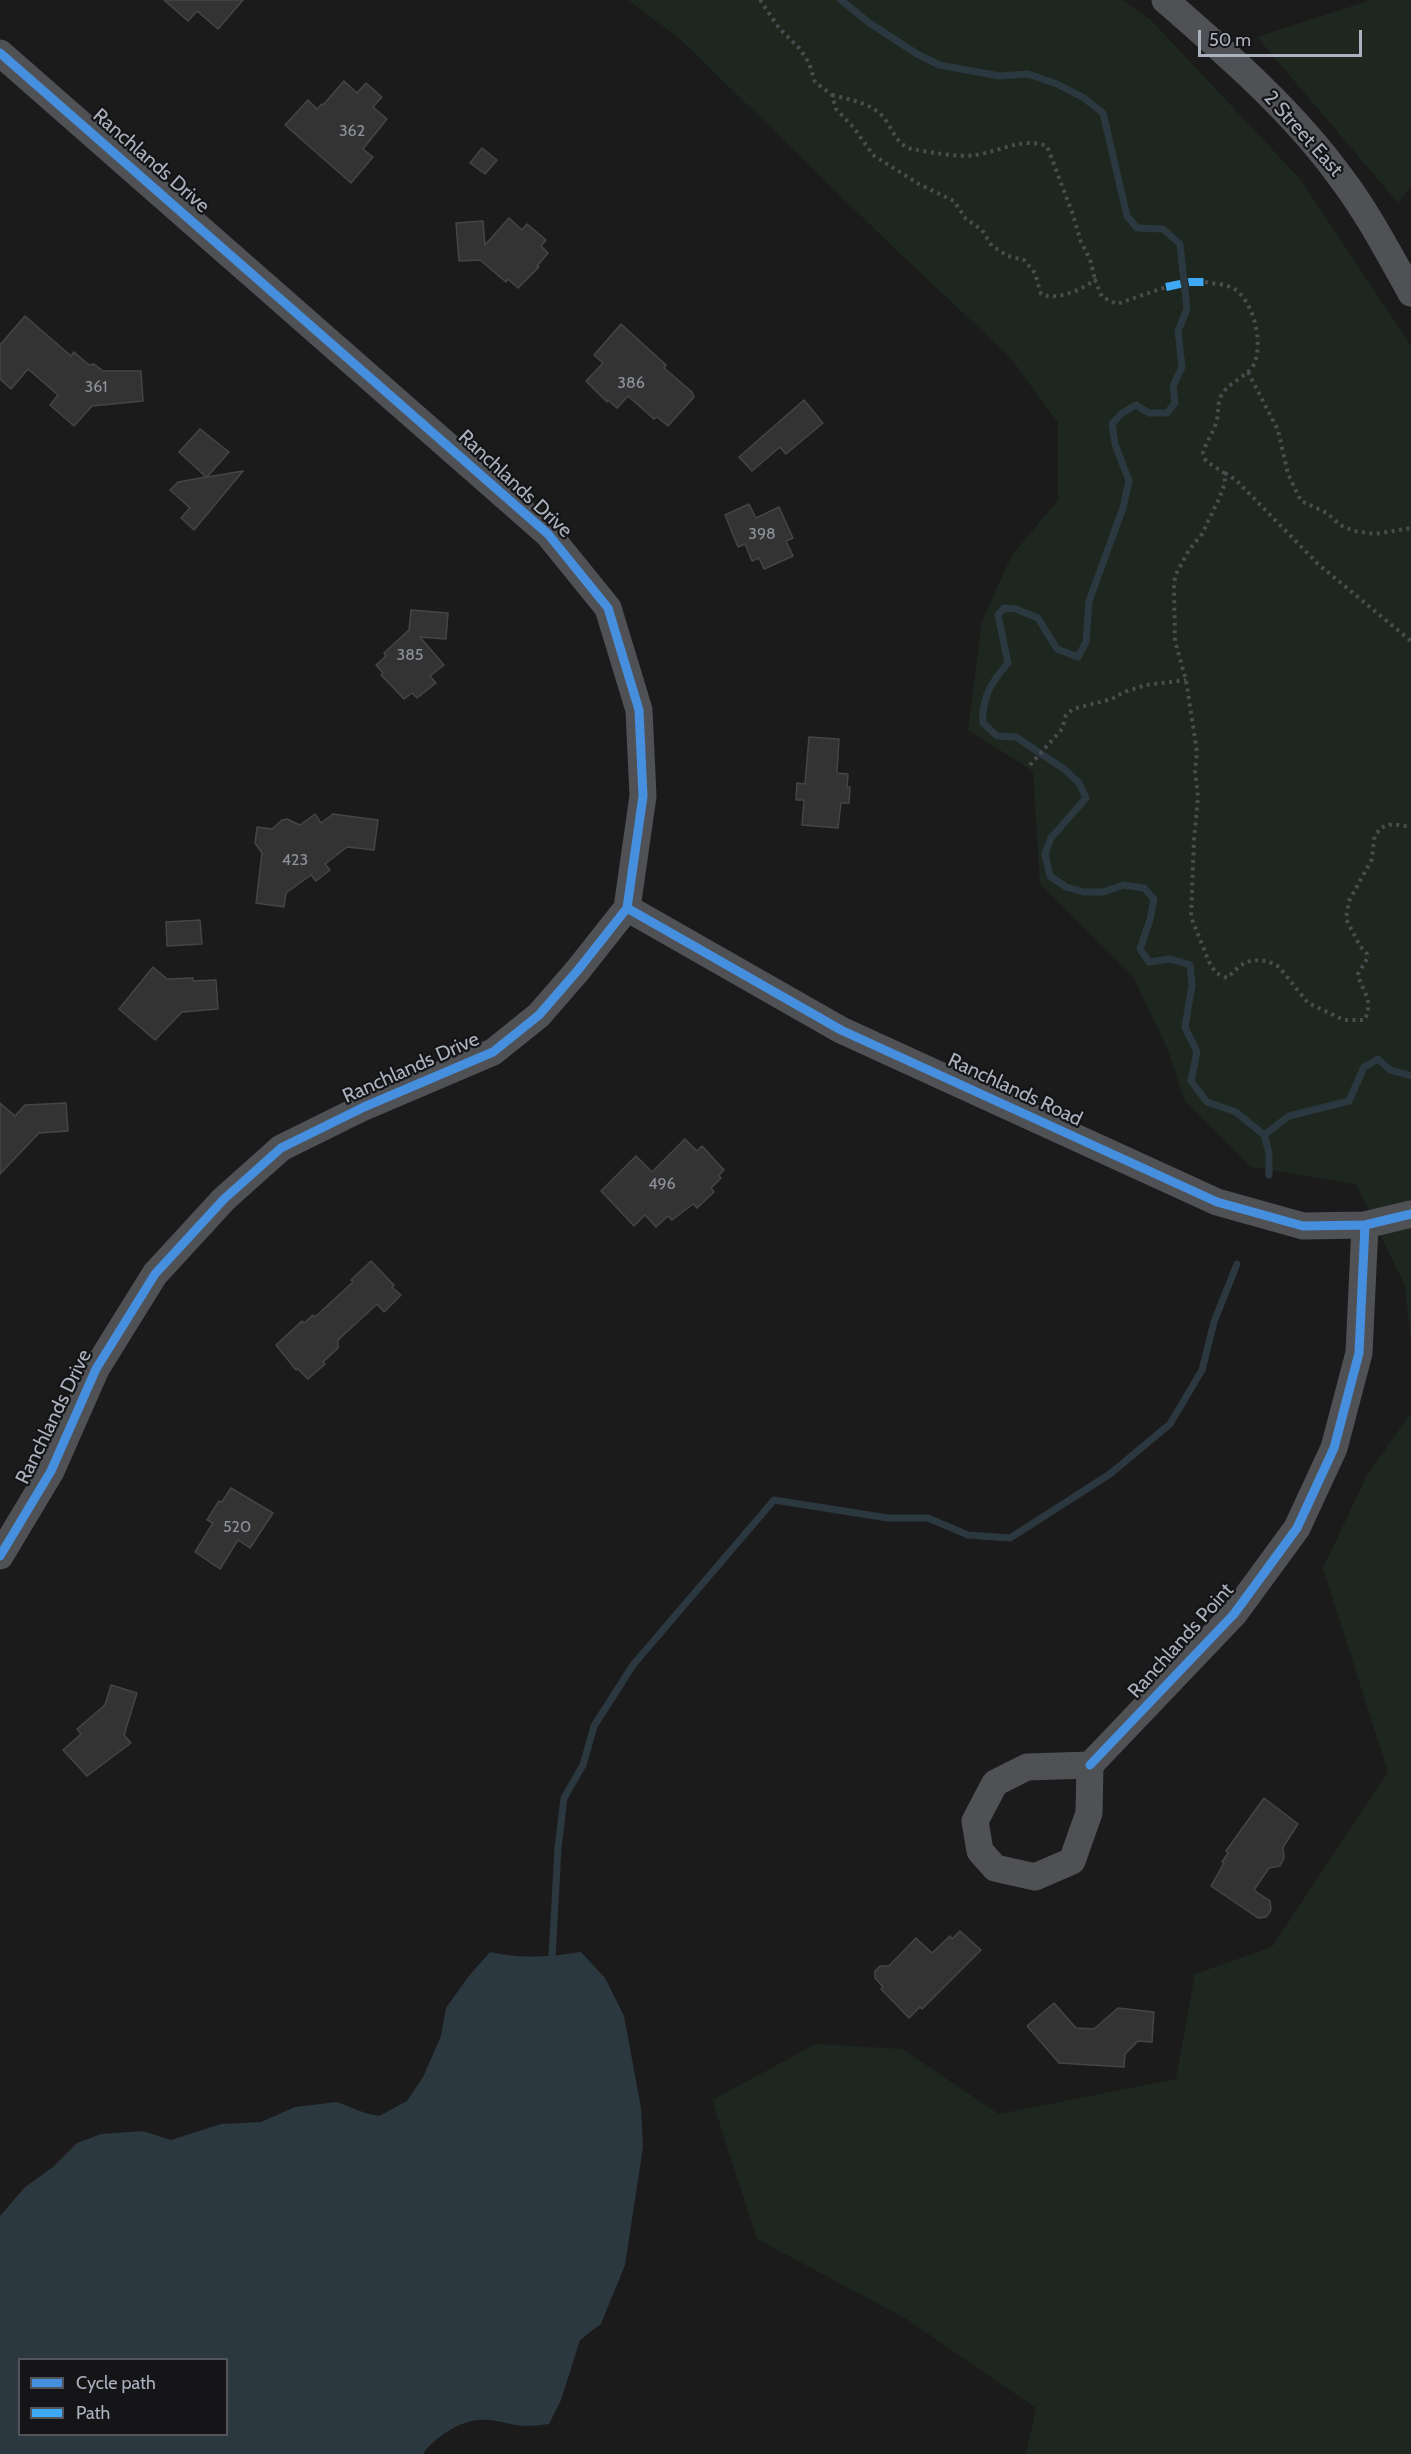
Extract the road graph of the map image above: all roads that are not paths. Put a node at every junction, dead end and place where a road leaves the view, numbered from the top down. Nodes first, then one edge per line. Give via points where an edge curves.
1 (1165, 0) edge
2 (0, 53) edge
3 (1411, 293) edge
4 (627, 908) junction
5 (1411, 1214) edge
6 (1365, 1225) junction
7 (0, 1556) edge
8 (1090, 1765) junction

1 - 3 street, 2 Street East via 1293,118 1370,218
2 - 4 street, Ranchlands Drive via 548,534 608,609 639,710 643,796
4 - 6 street, Ranchlands Road via 841,1030 1217,1202 1303,1226
4 - 7 street, Ranchlands Drive via 539,1015 493,1052 364,1107 281,1148 224,1199 155,1274 96,1369 51,1471
5 - 6 street, Ranchlands Road
6 - 8 street, Ranchlands Point via 1359,1353 1334,1448 1297,1528 1234,1614
8 - 8 street via 1027,1767 995,1783 975,1821 980,1851 995,1868 1035,1877 1072,1861 1089,1813

